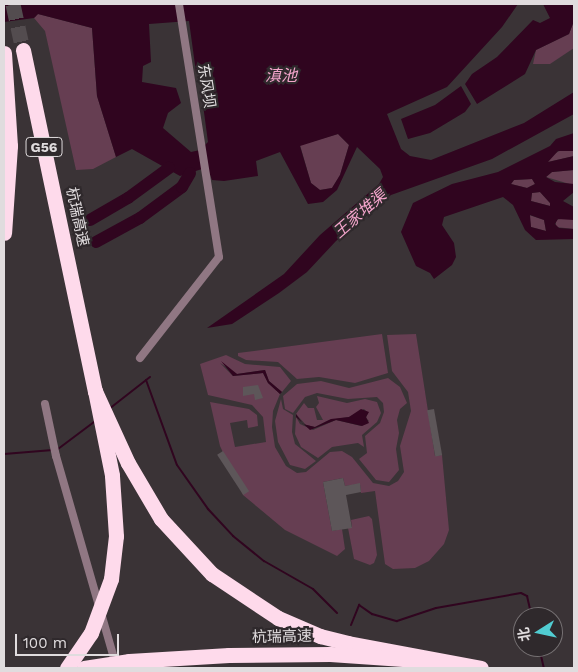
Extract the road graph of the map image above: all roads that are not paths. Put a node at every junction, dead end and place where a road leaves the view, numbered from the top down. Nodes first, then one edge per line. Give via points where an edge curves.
1 (179, 4) edge
2 (23, 50) tunnel mouth
3 (4, 54) edge
4 (4, 233) edge
5 (140, 358) dead end
6 (95, 391) junction
7 (45, 404) dead end
8 (432, 661) junction
9 (67, 668) edge
10 (84, 668) edge
11 (117, 668) edge
12 (480, 668) edge

1 - 5 street, 东风坝 via 219,257
2 - 6 highway, 杭瑞高速 / G56
3 - 4 highway, G56 via 10,138
6 - 8 highway, bridge via 146,497 178,541 212,574 268,613 320,636
6 - 9 highway, bridge via 112,476 116,515 114,555 111,579 98,618 80,652
7 - 11 street via 56,456
8 - 10 highway, 杭瑞高速, bridge via 330,654 229,655
8 - 12 highway, 杭瑞高速

